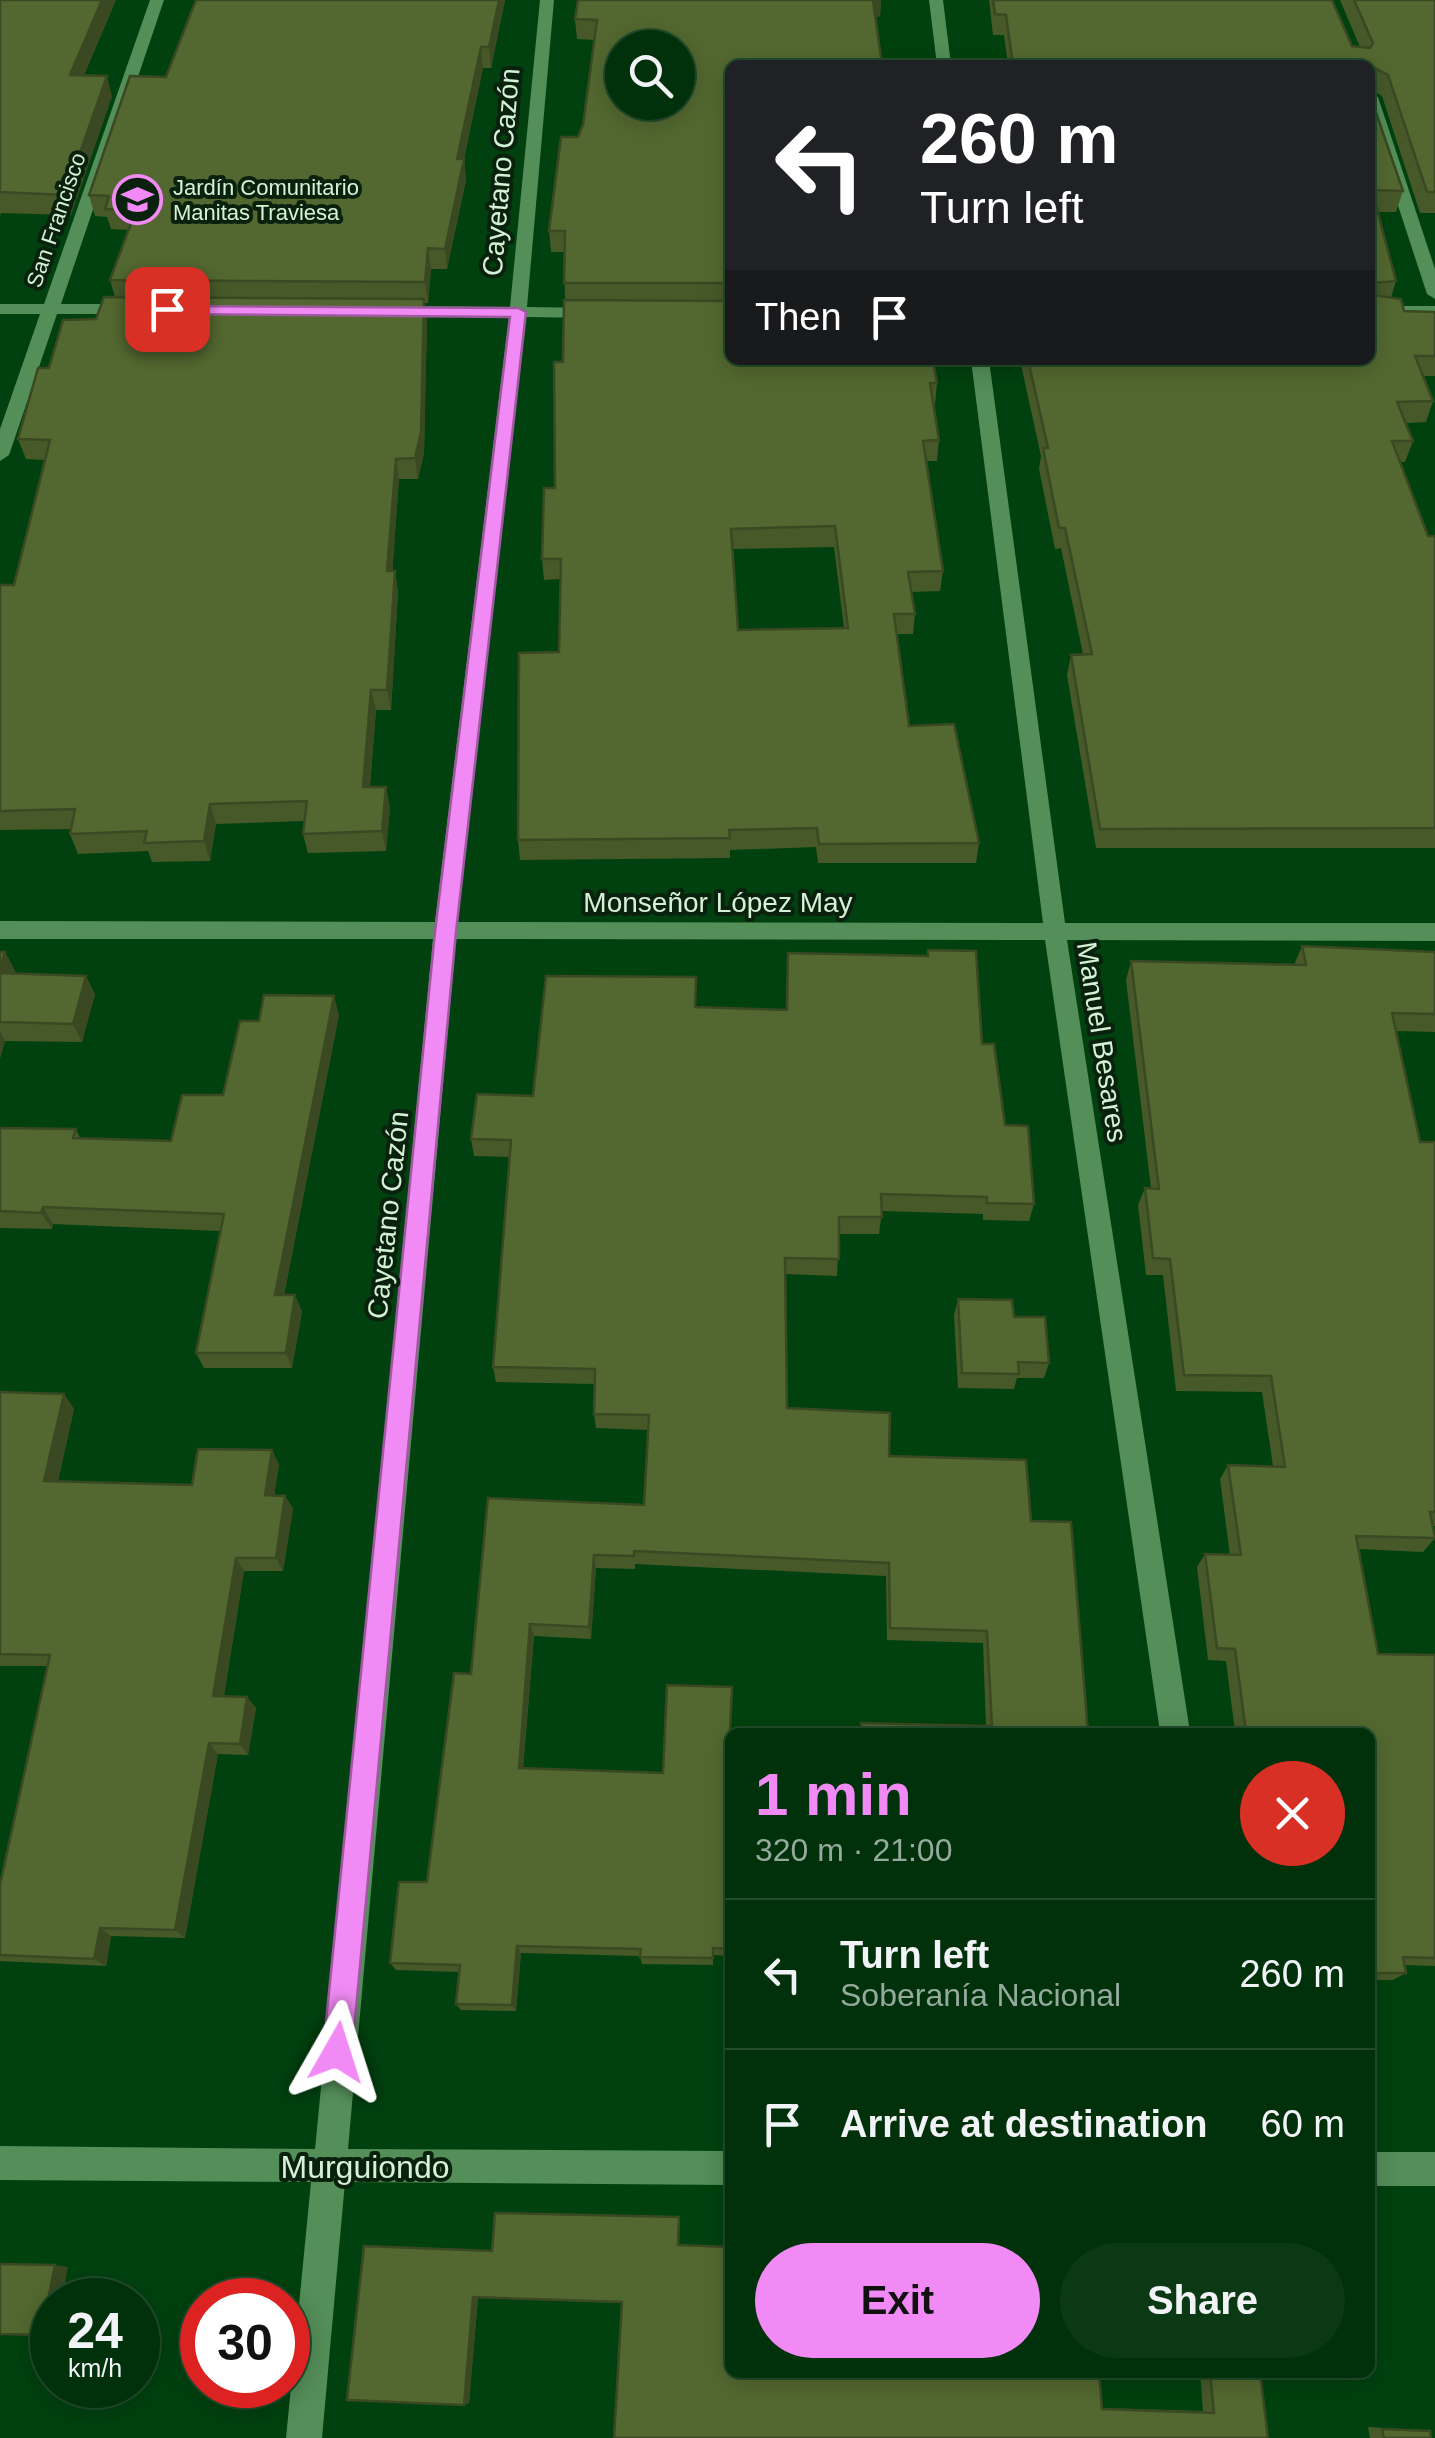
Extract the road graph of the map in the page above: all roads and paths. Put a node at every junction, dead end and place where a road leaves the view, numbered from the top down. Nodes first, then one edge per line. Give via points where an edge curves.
1 (157, 0) edge
2 (547, 0) edge
3 (936, 0) edge
4 (943, 60) edge
5 (1375, 112) edge
6 (1435, 294) edge
7 (50, 308) junction
8 (0, 309) edge
9 (148, 309) edge
10 (382, 311) edge
11 (1375, 311) edge
12 (1435, 311) edge
13 (518, 312) junction
14 (614, 312) edge
15 (981, 365) edge
16 (0, 454) edge
17 (0, 930) edge
18 (446, 932) junction
19 (1056, 932) junction
20 (1435, 932) edge
21 (1174, 1728) edge
22 (0, 2163) edge
23 (326, 2167) junction
24 (725, 2168) edge
25 (1375, 2169) edge
26 (1435, 2169) edge
27 (304, 2438) edge

1 - 7 street, San Francisco
2 - 13 street, Cayetano Cazón
3 - 4 street
5 - 6 street
7 - 8 street
7 - 9 street
7 - 16 street, San Francisco
10 - 13 street
11 - 12 street
13 - 14 street
13 - 18 street, Cayetano Cazón
15 - 19 street, Manuel Besares
17 - 18 street, Monseñor López May
18 - 19 street, Monseñor López May
18 - 23 street, Cayetano Cazón
19 - 20 street, Monseñor López May
19 - 21 street, Manuel Besares
22 - 23 street, Murguiondo
23 - 24 street, Murguiondo
23 - 27 street, Cayetano Cazón
25 - 26 street

